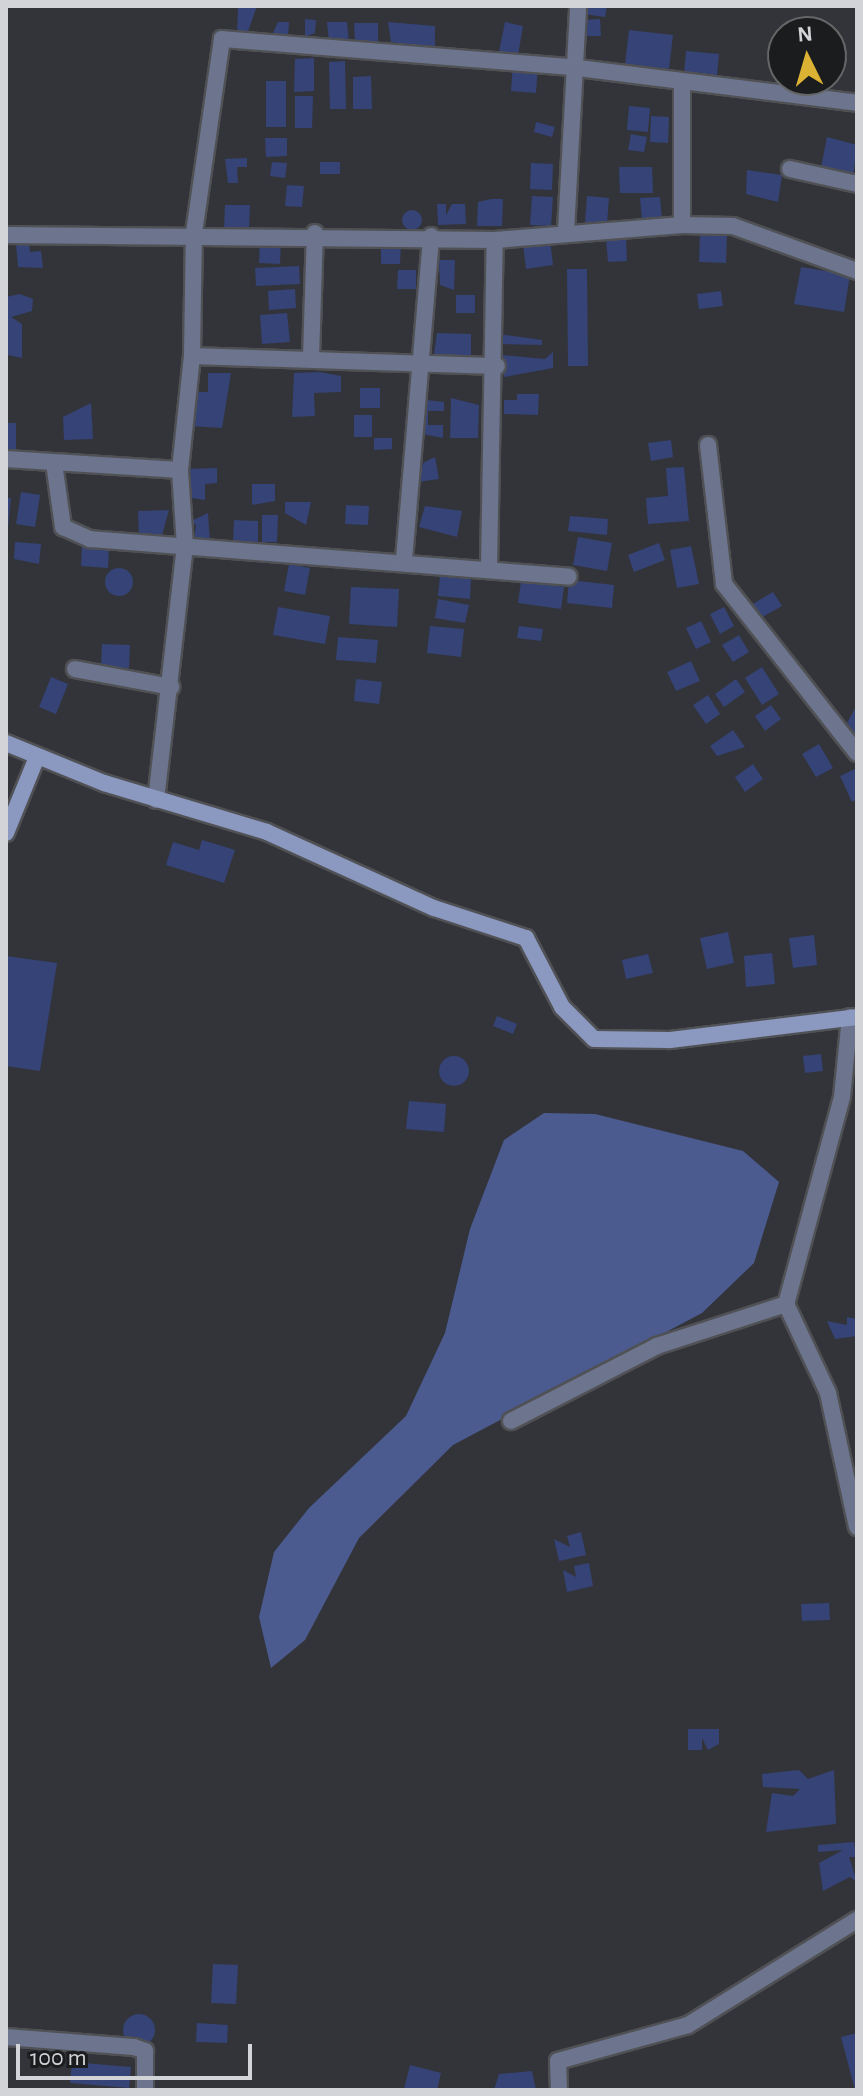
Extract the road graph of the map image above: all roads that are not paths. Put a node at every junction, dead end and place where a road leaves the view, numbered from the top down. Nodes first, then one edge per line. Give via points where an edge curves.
1 (578, 6) edge
2 (570, 67) junction
3 (682, 86) junction
4 (857, 103) edge
5 (790, 169) dead end
6 (857, 184) edge
7 (682, 225) junction
8 (566, 231) junction
9 (194, 233) junction
10 (315, 233) junction
11 (6, 235) edge
12 (431, 236) junction
13 (495, 240) junction
14 (857, 271) edge
15 (192, 356) junction
16 (311, 358) junction
17 (421, 362) junction
18 (497, 366) junction
19 (708, 445) dead end
20 (6, 459) edge
21 (54, 463) junction
22 (180, 470) junction
23 (185, 546) junction
24 (404, 560) junction
25 (489, 568) junction
26 (568, 577) dead end
27 (75, 669) dead end
28 (171, 687) junction
29 (6, 743) edge
30 (857, 753) edge
31 (37, 757) junction
32 (156, 800) junction
33 (6, 833) edge
34 (853, 1017) edge
35 (786, 1304) junction
36 (511, 1421) dead end
37 (857, 1527) edge
38 (857, 1920) edge
39 (6, 2037) edge
40 (145, 2090) edge
41 (559, 2090) edge

1 - 2 street
2 - 3 street
2 - 8 street
2 - 9 street via 222,39
3 - 4 street
3 - 7 street
5 - 6 street
7 - 8 street
7 - 14 street via 733,226
8 - 13 street
9 - 10 street
9 - 11 street
9 - 15 street
10 - 12 street
10 - 16 street
12 - 13 street
12 - 17 street
13 - 18 street
15 - 16 street
15 - 22 street
16 - 17 street
17 - 18 street
17 - 24 street
18 - 25 street
19 - 30 street via 724,584
20 - 21 street
21 - 22 street
21 - 23 street via 58,514 70,533
22 - 23 street
23 - 24 street
23 - 28 street
24 - 25 street
25 - 26 street
27 - 28 street
28 - 32 street
29 - 31 street
31 - 32 street
31 - 33 street
32 - 34 street via 267,832 434,908 526,938 562,1007 594,1039 670,1040
34 - 35 street via 842,1097
35 - 36 street via 657,1346
35 - 37 street via 828,1393
38 - 41 street via 688,2025 558,2061
39 - 40 street via 145,2051

